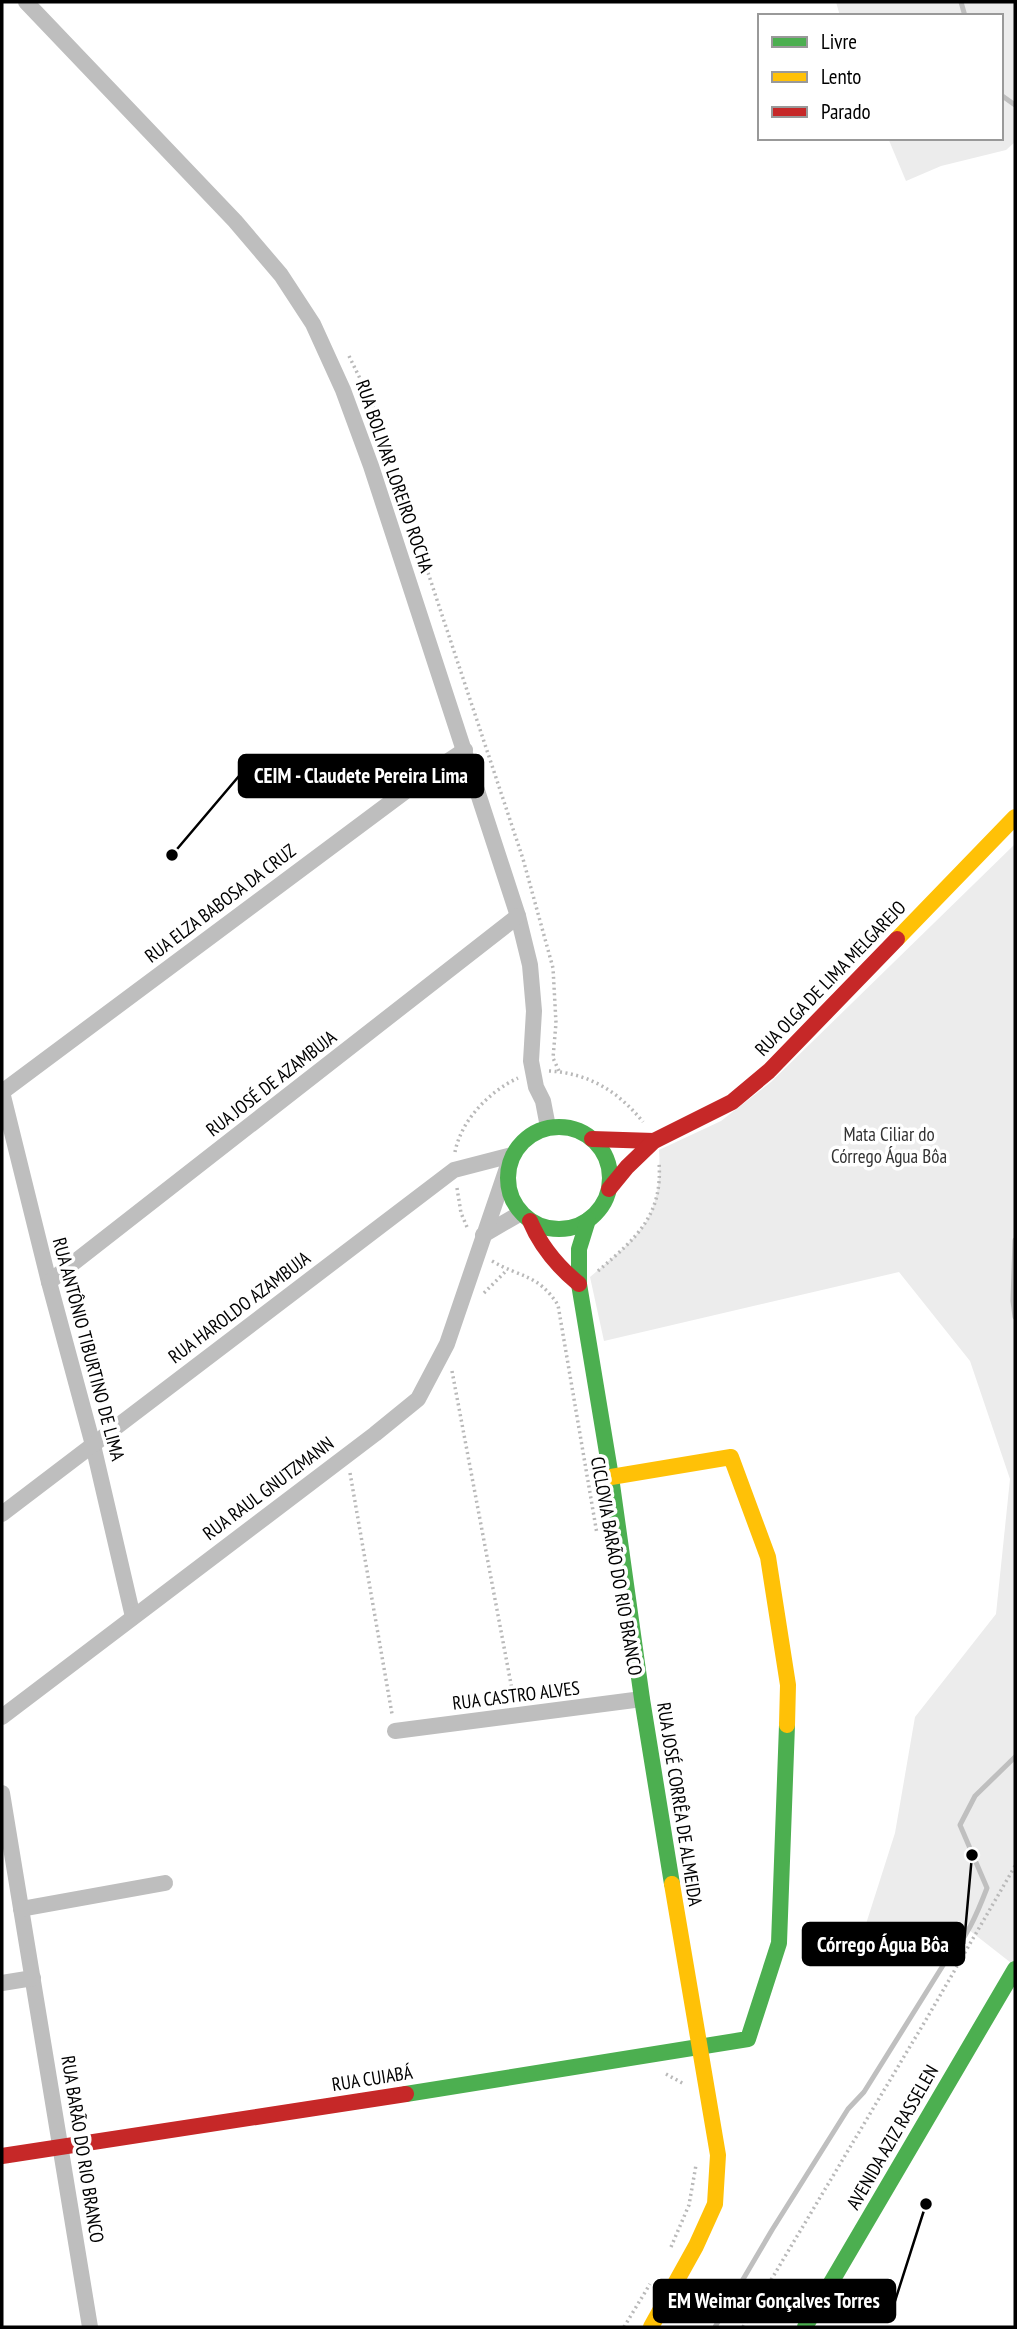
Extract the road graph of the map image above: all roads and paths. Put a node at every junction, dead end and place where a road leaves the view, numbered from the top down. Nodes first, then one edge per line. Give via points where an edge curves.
1 (26, 2) edge
2 (465, 750) junction
3 (1015, 817) edge
4 (519, 916) junction
5 (559, 1071) dead end
6 (2, 1092) edge
7 (548, 1127) junction
8 (592, 1139) junction
9 (656, 1140) junction
10 (510, 1160) junction
11 (609, 1189) junction
12 (526, 1217) junction
13 (588, 1220) junction
14 (481, 1242) junction
15 (49, 1282) junction
16 (579, 1283) junction
17 (447, 1344) junction
18 (93, 1445) junction
19 (347, 1454) junction
20 (611, 1477) junction
21 (2, 1514) edge
22 (598, 1538) dead end
23 (133, 1617) junction
24 (642, 1699) junction
25 (517, 1716) junction
26 (2, 1717) edge
27 (396, 1731) joint
28 (2, 1793) edge
29 (1015, 1866) edge
30 (165, 1883) dead end
31 (21, 1909) junction
32 (1015, 1969) edge
33 (33, 1978) junction
34 (2, 1983) edge
35 (698, 2048) junction
36 (661, 2071) dead end
37 (687, 2085) dead end
38 (62, 2146) junction
39 (2, 2156) edge
40 (696, 2164) dead end
41 (668, 2254) dead end
42 (651, 2283) dead end
43 (652, 2322) edge
44 (90, 2327) edge
45 (624, 2327) edge
46 (743, 2327) edge
47 (805, 2327) edge

1 - 2 street, RUA BOLIVAR LOREIRO ROCHA via 235,221 281,275 313,324 371,466
2 - 4 street, RUA BOLIVAR LOREIRO ROCHA
2 - 6 street, RUA ELZA BABOSA DA CRUZ
3 - 9 street, RUA OLGA DE LIMA MELGAREJO via 769,1071 732,1102
4 - 7 street, RUA BOLIVAR LOREIRO ROCHA via 534,1011 531,1061
4 - 15 street, RUA JOSÉ DE AZAMBUJA
5 - 9 path via 616,1093
6 - 15 street, RUA ANTÔNIO TIBURTINO DE LIMA
7 - 8 street via 579,1130
7 - 10 street via 526,1137
8 - 9 street, RUA OLGA DE LIMA MELGAREJO
8 - 11 street via 608,1162
9 - 11 street, RUA OLGA DE LIMA MELGAREJO
10 - 12 street via 508,1191
10 - 14 street, RUA RAUL GNUTZMANN
10 - 18 street, RUA HAROLDO AZAMBUJA via 454,1170
11 - 13 street via 598,1212
12 - 13 street via 559,1229
12 - 14 street
12 - 16 street via 545,1251
13 - 16 street, RUA JOSÉ CORRÊA DE ALMEIDA via 579,1249
14 - 17 street, RUA RAUL GNUTZMANN
14 - 22 path, CICLOVIA BARÃO DO RIO BRANCO via 488,1258 507,1270 528,1275 548,1289 558,1305
15 - 18 street, RUA ANTÔNIO TIBURTINO DE LIMA
16 - 20 street, RUA JOSÉ CORRÊA DE ALMEIDA
17 - 19 street, RUA RAUL GNUTZMANN via 418,1399
17 - 25 path
18 - 21 street, RUA HAROLDO AZAMBUJA
18 - 23 street, RUA ANTÔNIO TIBURTINO DE LIMA
19 - 23 street, RUA RAUL GNUTZMANN
19 - 27 path
20 - 24 street, RUA JOSÉ CORRÊA DE ALMEIDA
20 - 35 street, RUA CUIABÁ via 731,1457 768,1556 788,1685 779,1943 748,2039
23 - 26 street, RUA RAUL GNUTZMANN
24 - 25 street, RUA CASTRO ALVES
24 - 35 street, RUA JOSÉ CORRÊA DE ALMEIDA
25 - 27 street, RUA CASTRO ALVES
28 - 31 street, RUA BARÃO DO RIO BRANCO
29 - 46 path
30 - 31 street
31 - 33 street, RUA BARÃO DO RIO BRANCO
32 - 47 street, AVENIDA AZIZ RASSELEN
33 - 34 street
33 - 38 street, RUA BARÃO DO RIO BRANCO
35 - 38 street, RUA CUIABÁ
35 - 43 street, RUA JOSÉ CORRÊA DE ALMEIDA via 718,2155 715,2204
36 - 37 path
38 - 39 street, RUA CUIABÁ
38 - 44 street, RUA BARÃO DO RIO BRANCO
40 - 41 path via 689,2205
42 - 45 path

